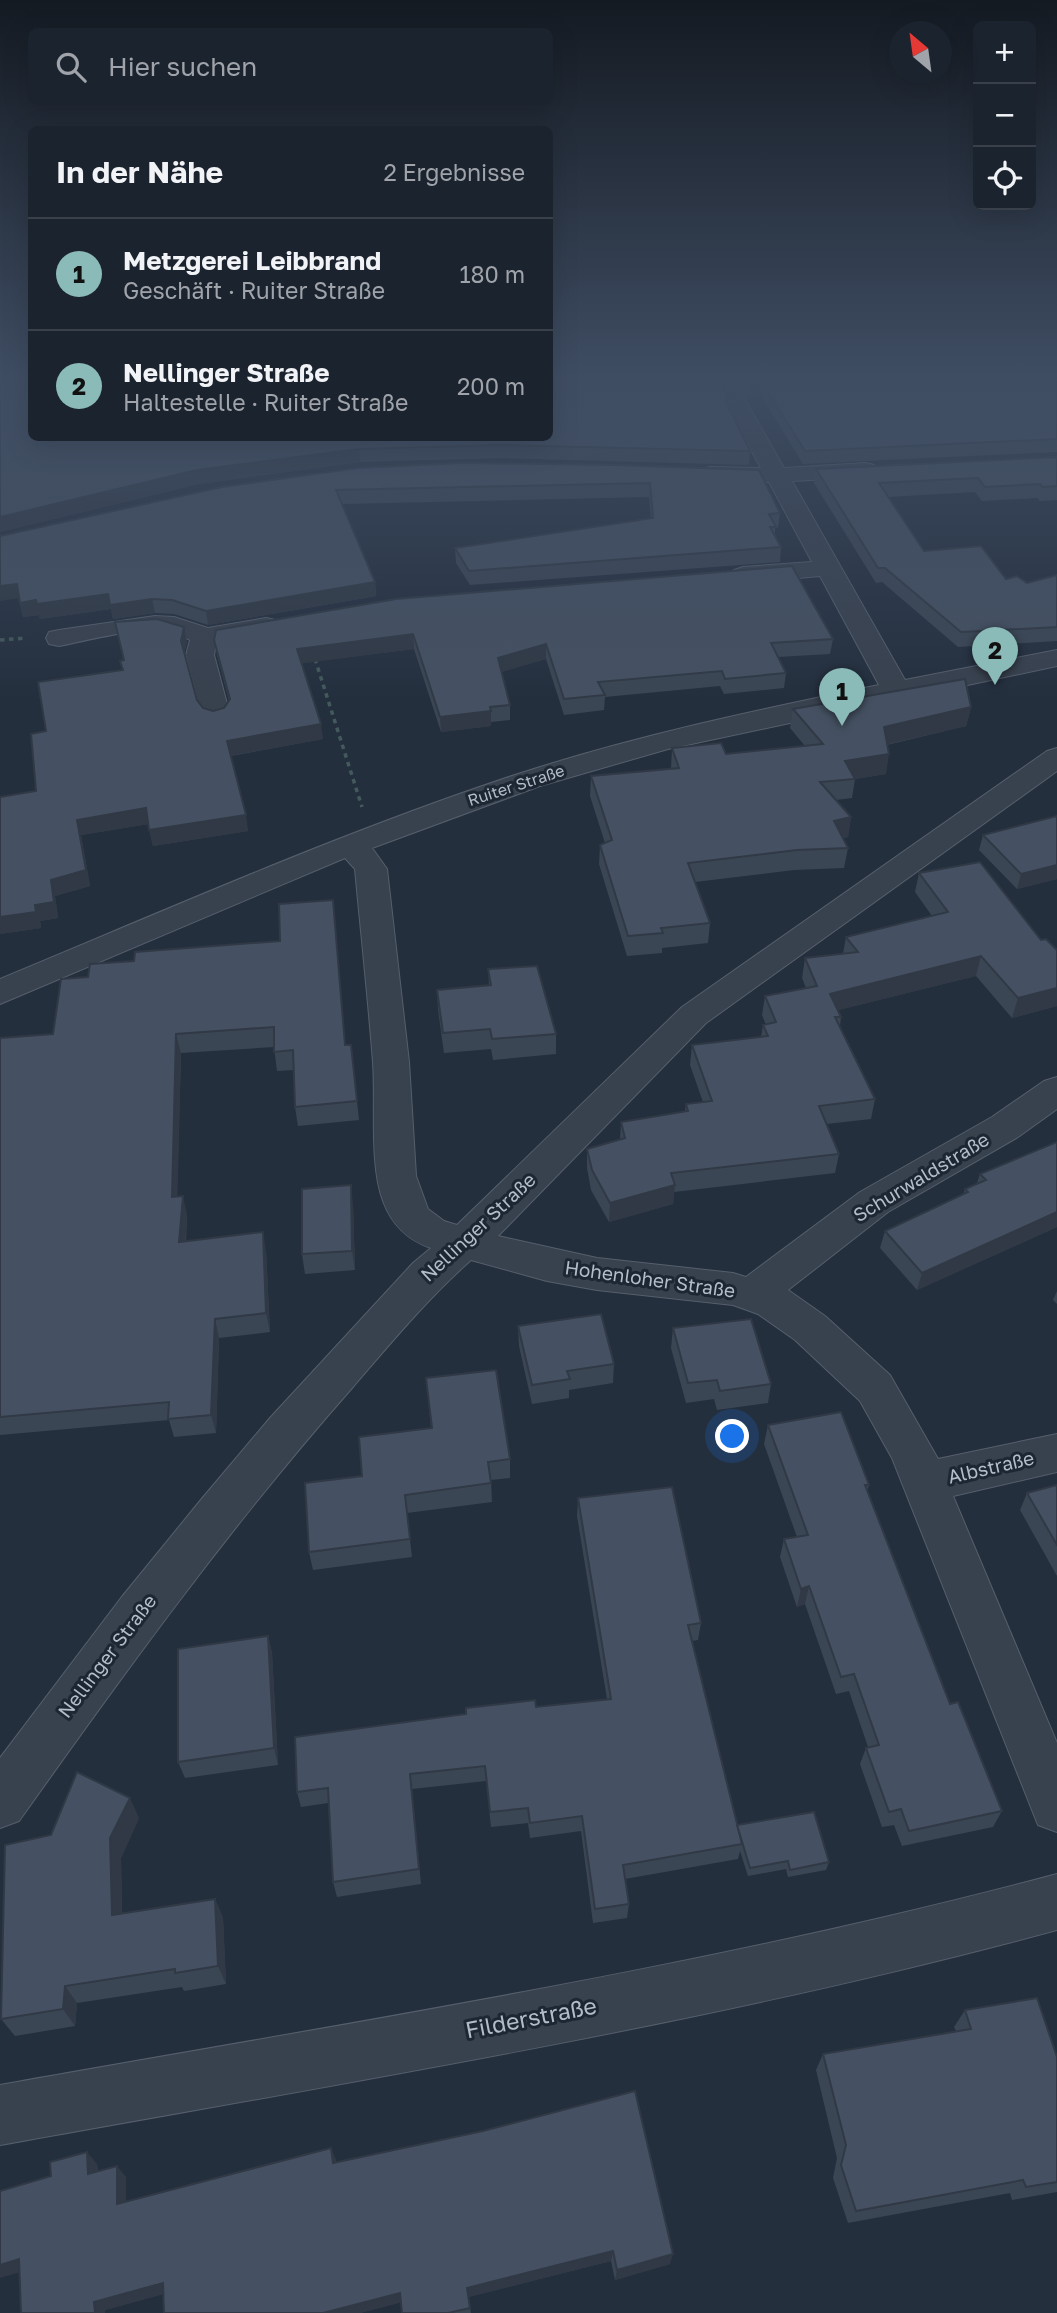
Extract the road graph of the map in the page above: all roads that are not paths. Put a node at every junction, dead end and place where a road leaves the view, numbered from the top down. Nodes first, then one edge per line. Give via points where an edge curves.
1 (782, 483) edge
2 (828, 568) junction
3 (719, 576) edge
4 (303, 620) edge
5 (204, 637) junction
6 (60, 638) dead end
7 (1057, 658) edge
8 (896, 690) junction
9 (216, 715) edge
10 (1057, 757) edge
11 (361, 842) junction
12 (0, 992) edge
13 (1057, 1090) edge
14 (464, 1243) junction
15 (754, 1294) junction
16 (1057, 1453) edge
17 (926, 1482) junction
18 (0, 1802) edge
19 (1057, 1806) edge
20 (1057, 1902) edge
21 (0, 2115) edge

1 - 2 street
2 - 3 street
2 - 8 street
4 - 5 street
5 - 6 street via 193,628 174,624
5 - 9 street via 200,655
7 - 8 street, Ruiter Straße
8 - 11 street, Ruiter Straße via 639,747 478,797
10 - 14 street, Nellinger Straße via 694,1014
11 - 12 street, Ruiter Straße
11 - 14 street, Hohenloher Straße via 371,869 399,1188 408,1213 420,1226
13 - 15 street, Schurwaldstraße via 1004,1127 874,1202
14 - 15 street, Hohenloher Straße via 572,1270
14 - 18 street, Nellinger Straße via 413,1288 286,1431 138,1614
15 - 17 street, Hohenloher Straße via 792,1314 874,1388 898,1423
16 - 17 street, Albstraße
17 - 19 street, Hohenloher Straße
20 - 21 street, Filderstraße via 909,1941 461,2032

